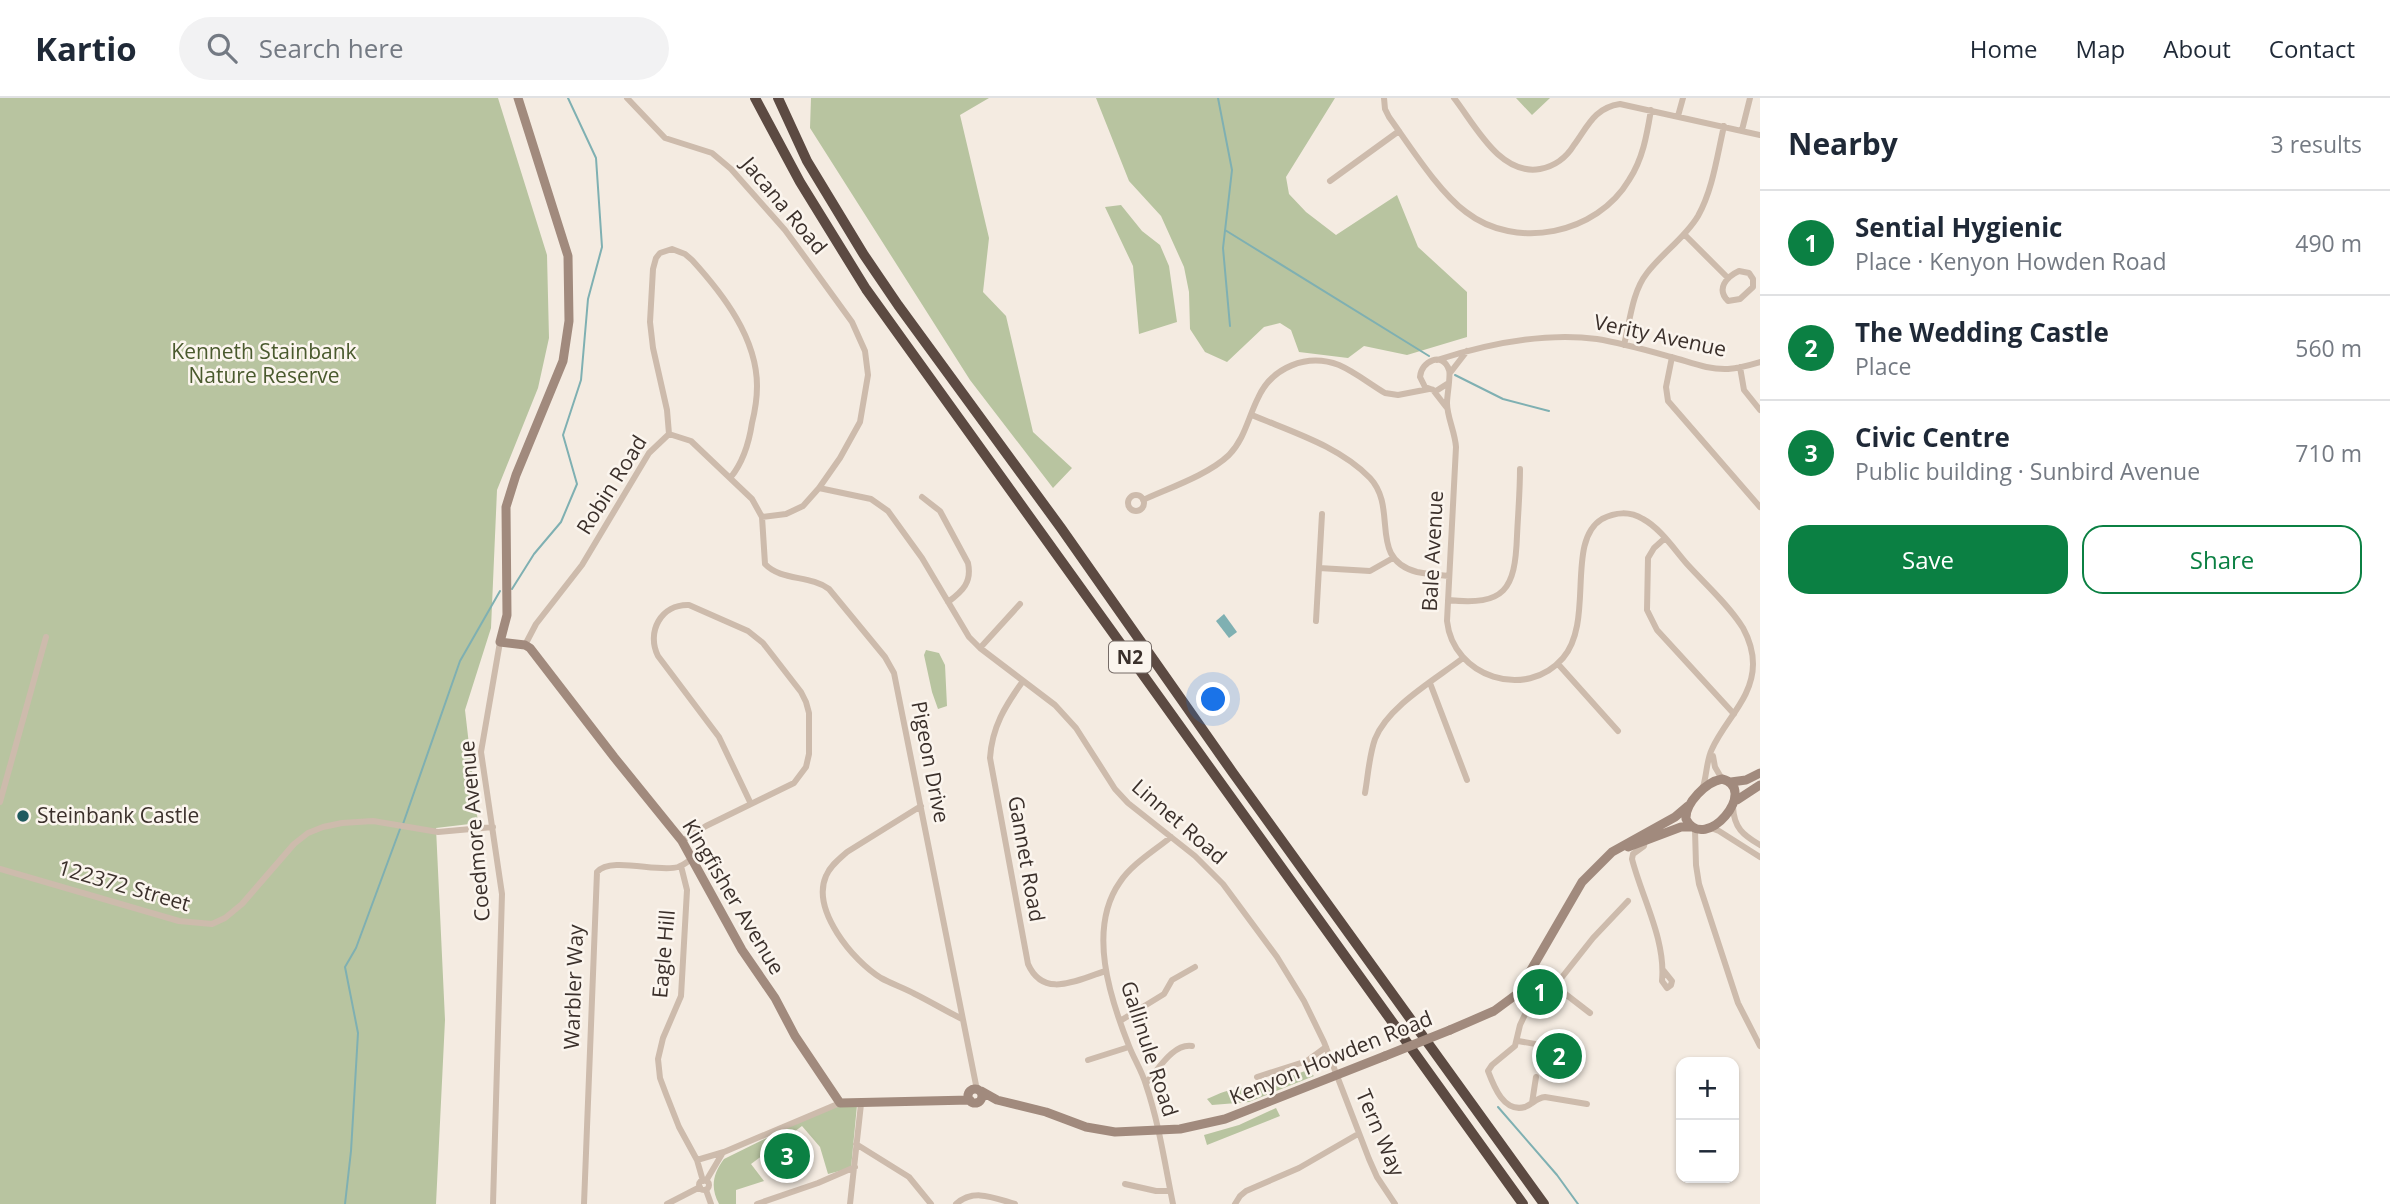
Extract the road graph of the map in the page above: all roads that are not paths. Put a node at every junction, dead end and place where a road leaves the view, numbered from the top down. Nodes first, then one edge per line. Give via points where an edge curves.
1 (518, 98) edge
2 (627, 98) edge
3 (755, 98) edge
4 (778, 98) edge
5 (1384, 98) edge
6 (1454, 98) edge
7 (1683, 98) edge
8 (1750, 98) edge
9 (1651, 110) junction
10 (1678, 116) junction
11 (1724, 127) junction
12 (1742, 130) junction
13 (1399, 131) junction
14 (1760, 135) edge
15 (1330, 181) dead end
16 (1684, 234) junction
17 (1728, 278) junction
18 (1624, 345) junction
19 (1469, 350) junction
20 (1672, 357) junction
21 (1437, 360) junction
22 (1760, 362) edge
23 (1740, 367) junction
24 (1450, 373) junction
25 (1421, 381) junction
26 (1447, 384) junction
27 (1431, 390) junction
28 (1409, 393) junction
29 (1447, 408) junction
30 (1760, 410) edge
31 (1252, 415) junction
32 (669, 434) junction
33 (1520, 469) dead end
34 (731, 477) junction
35 (819, 488) junction
36 (922, 497) dead end
37 (1143, 500) dead end
38 (1760, 507) edge
39 (1322, 514) dead end
40 (762, 517) junction
41 (1664, 538) junction
42 (1393, 558) junction
43 (1319, 568) junction
44 (1449, 576) junction
45 (1448, 600) junction
46 (948, 602) junction
47 (1020, 604) dead end
48 (1316, 621) dead end
49 (46, 637) dead end
50 (500, 642) junction
51 (525, 645) junction
52 (980, 648) junction
53 (1464, 658) junction
54 (1558, 664) junction
55 (1023, 681) junction
56 (1430, 683) junction
57 (1734, 714) junction
58 (1618, 732) dead end
59 (1715, 743) junction
60 (1760, 773) edge
61 (1468, 780) dead end
62 (1726, 780) junction
63 (1760, 785) edge
64 (1701, 792) junction
65 (1365, 793) dead end
66 (0, 802) edge
67 (751, 804) junction
68 (1735, 804) junction
69 (921, 806) junction
70 (1688, 806) junction
71 (493, 827) junction
72 (1700, 829) junction
73 (1171, 837) junction
74 (1645, 840) junction
75 (682, 841) junction
76 (1760, 845) edge
77 (1760, 857) edge
78 (693, 858) junction
79 (1602, 862) junction
80 (681, 866) junction
81 (0, 869) edge
82 (1628, 901) dead end
83 (1195, 967) dead end
84 (1106, 971) junction
85 (1664, 971) dead end
86 (1555, 986) junction
87 (1517, 994) junction
88 (1530, 1004) junction
89 (1590, 1013) dead end
90 (962, 1019) junction
91 (1120, 1021) junction
92 (1518, 1041) junction
93 (1192, 1046) dead end
94 (1760, 1046) edge
95 (1129, 1047) junction
96 (1326, 1048) junction
97 (1581, 1054) dead end
98 (1088, 1060) dead end
99 (1336, 1074) junction
100 (1257, 1077) dead end
101 (1536, 1077) dead end
102 (1146, 1083) junction
103 (975, 1094) junction
104 (839, 1103) junction
105 (1532, 1103) junction
106 (861, 1104) junction
107 (1587, 1104) dead end
108 (1157, 1132) junction
109 (1358, 1133) junction
110 (856, 1144) junction
111 (724, 1152) junction
112 (697, 1160) junction
113 (855, 1167) junction
114 (1125, 1184) dead end
115 (704, 1185) junction
116 (1170, 1191) junction
117 (999, 1202) edge
118 (493, 1204) edge
119 (584, 1204) edge
120 (667, 1204) edge
121 (711, 1204) edge
122 (757, 1204) edge
123 (850, 1204) edge
124 (931, 1204) edge
125 (956, 1204) edge
126 (1015, 1204) edge
127 (1173, 1204) edge
128 (1235, 1204) edge
129 (1395, 1204) edge
130 (1523, 1204) edge
131 (1544, 1204) edge

1 - 50 street, Coedmore Avenue via 568,256 569,321 563,361 506,507 507,615
2 - 35 street, Jacana Road via 665,138 712,153 731,169 785,230 860,337 868,375 860,422
3 - 130 highway, N2 via 866,289
4 - 131 highway, N2 via 807,161 898,305
5 - 13 street via 1385,109
6 - 9 street via 1507,163 1527,170 1560,162 1603,108 1620,104
7 - 10 street
8 - 12 street
9 - 10 street
9 - 13 street via 1637,165 1619,195 1575,226 1536,234 1490,226 1464,211
10 - 11 street
11 - 12 street
11 - 16 street via 1702,208
12 - 14 street
13 - 15 street
16 - 17 street
16 - 18 street via 1642,280
17 - 17 street via 1739,271 1748,272 1753,287 1740,299 1728,301 1722,292
18 - 19 street, Verity Avenue via 1568,338
18 - 20 street, Verity Avenue
19 - 21 street, Verity Avenue
19 - 24 street
20 - 23 street, Verity Avenue via 1710,368
20 - 38 street via 1666,394 1671,406
21 - 24 street
21 - 25 street via 1423,366
22 - 23 street, Verity Avenue
23 - 30 street via 1744,390
24 - 26 street
25 - 27 street
25 - 28 street
26 - 27 street
26 - 29 street, Bale Avenue
27 - 28 street
27 - 29 street, Bale Avenue
28 - 31 street via 1385,393 1329,362 1299,362 1271,378
29 - 44 street, Bale Avenue via 1456,447
31 - 37 street via 1238,444 1213,468
31 - 42 street via 1340,454 1371,479 1382,497 1385,537
32 - 34 street, Robin Road via 691,441
32 - 34 street via 650,322 654,262 660,253 671,249 692,260 732,311 753,362 757,384 751,428 741,463
32 - 51 street, Robin Road via 649,453 582,565
33 - 45 street via 1516,561 1509,584 1486,600
34 - 40 street, Robin Road
35 - 40 street via 796,510
35 - 46 street, Linnet Road via 872,499 888,511
36 - 46 street via 940,511 968,562 965,587
39 - 43 street
40 - 69 street, Pigeon Drive via 764,558 769,568 829,589 891,665
41 - 54 street via 1647,521 1630,514 1610,516 1593,527 1584,547 1577,633
41 - 57 street via 1748,638 1752,674
41 - 57 street via 1648,558 1648,616
42 - 43 street via 1370,571
42 - 44 street via 1417,572
43 - 48 street
44 - 45 street, Bale Avenue
45 - 53 street, Bale Avenue via 1448,627
46 - 52 street, Linnet Road
47 - 52 street
49 - 66 street
50 - 51 street
50 - 71 street, Coedmore Avenue via 481,752
51 - 75 street, Kingfisher Avenue
52 - 55 street, Linnet Road
53 - 54 street via 1483,673 1508,680 1537,676
53 - 56 street
54 - 58 street
55 - 73 street, Linnet Road via 1076,728 1128,803
55 - 84 street, Gannet Road via 999,717 990,758 1028,964 1041,981 1054,985
56 - 61 street
56 - 65 street via 1393,712 1381,729 1373,746
57 - 59 street
59 - 62 street via 1713,762
59 - 64 street
60 - 62 street via 1746,780
62 - 64 street, Kenyon Howden Road via 1711,783
62 - 68 street via 1737,793
63 - 68 street
64 - 70 street, Kenyon Howden Road
67 - 67 street via 801,776 809,754 806,702 756,635 689,605 671,608 652,636 653,646 719,737
67 - 75 street
68 - 72 street
68 - 76 street via 1736,826
69 - 90 street, Pigeon Drive
69 - 90 street via 836,861 824,884 826,908 840,937 872,971
70 - 72 street via 1686,819
70 - 79 street, Kenyon Howden Road
71 - 81 street, 122372 Street via 438,832 373,821 323,827 294,844 242,904 212,924 179,921
71 - 118 street, Coedmore Avenue via 502,894
72 - 74 street, Kenyon Howden Road via 1681,827
72 - 77 street via 1719,831
72 - 94 street via 1697,876 1738,1003
73 - 84 street, Gallinule Road via 1129,870 1110,901 1105,920
73 - 96 street, Linnet Road via 1223,884 1269,946 1291,978
74 - 79 street, Kenyon Howden Road
74 - 85 street via 1632,859
75 - 78 street, Kingfisher Avenue
78 - 80 street
78 - 104 street, Kingfisher Avenue via 742,950
79 - 87 street, Kenyon Howden Road via 1573,896
80 - 112 street, Eagle Hill via 687,890 681,996 658,1059 666,1094
80 - 119 street, Warbler Way via 612,866 597,872
82 - 86 street
83 - 91 street via 1172,980 1164,994
84 - 91 street, Gallinule Road
86 - 88 street
86 - 89 street
87 - 88 street
87 - 99 street, Kenyon Howden Road, bridge via 1494,1011
88 - 92 street
90 - 103 street, Pigeon Drive
91 - 95 street, Gallinule Road
92 - 97 street
92 - 105 street via 1488,1071 1506,1103 1524,1107
93 - 102 street via 1177,1049
95 - 98 street
95 - 102 street, Gallinule Road
96 - 99 street, Linnet Road
96 - 100 street via 1307,1061
99 - 108 street, Kenyon Howden Road via 1225,1119
99 - 109 street, Tern Way
101 - 105 street
102 - 108 street, Gallinule Road
103 - 106 street via 957,1100
103 - 108 street, Kenyon Howden Road via 1101,1130
104 - 106 street
104 - 111 street
105 - 107 street via 1545,1097
106 - 110 street
108 - 116 street
109 - 128 street via 1299,1168 1246,1191
109 - 129 street, Tern Way
110 - 113 street
110 - 124 street via 909,1177
111 - 112 street
111 - 115 street
112 - 115 street, Eagle Hill
113 - 122 street
113 - 123 street
114 - 116 street
115 - 120 street
115 - 121 street, Eagle Hill
116 - 127 street
117 - 125 street via 972,1194
117 - 126 street

